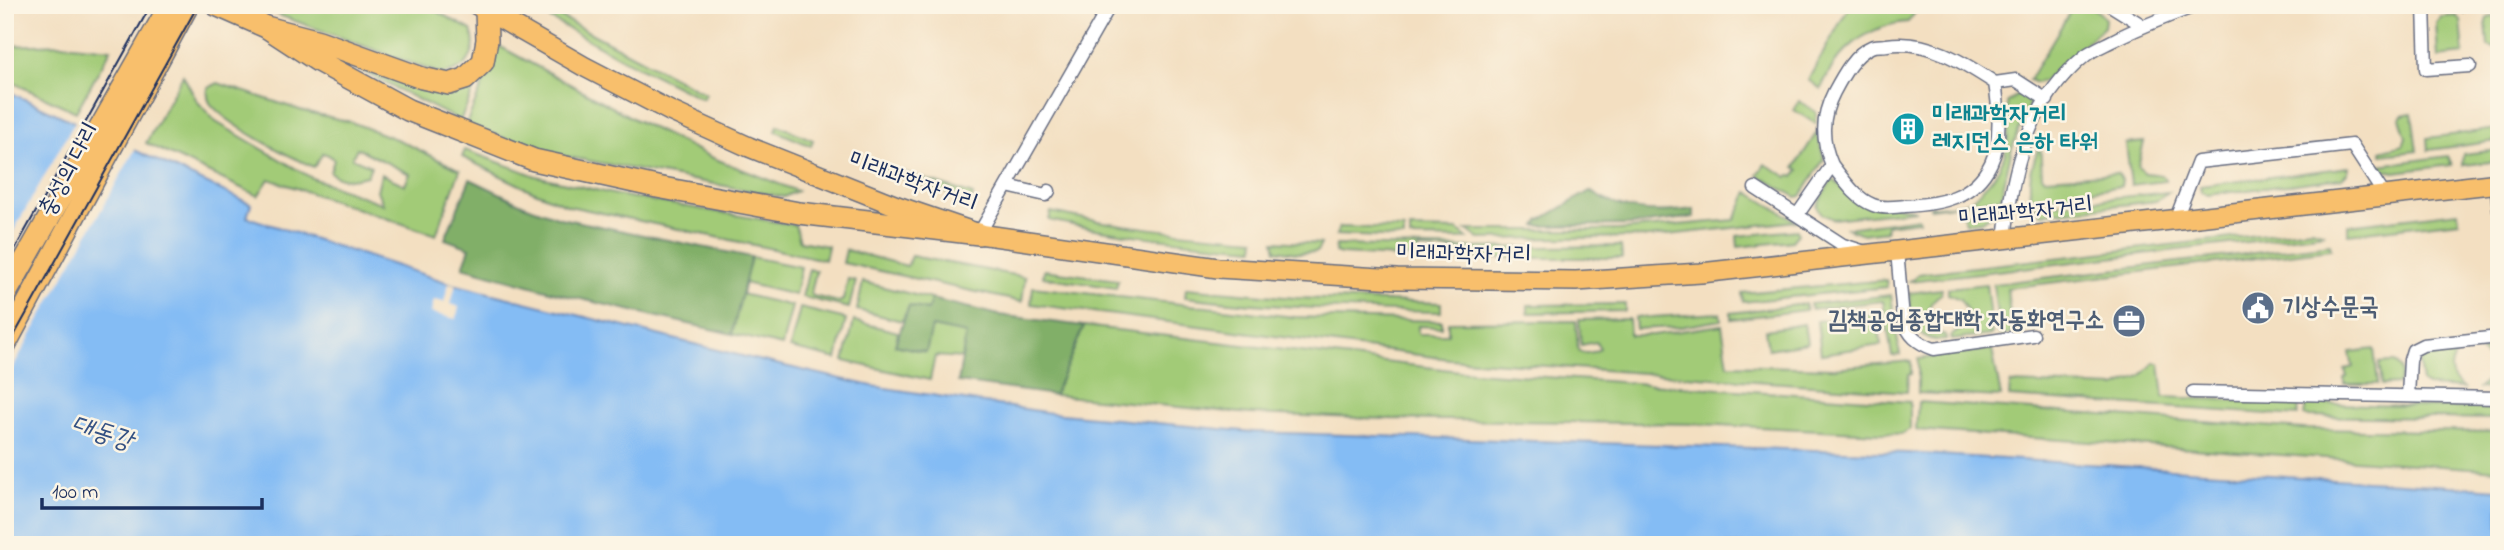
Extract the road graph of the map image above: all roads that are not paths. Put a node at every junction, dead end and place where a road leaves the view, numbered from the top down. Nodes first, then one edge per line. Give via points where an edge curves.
1 (216, 5) edge
2 (1110, 5) edge
3 (2110, 5) edge
4 (2198, 5) edge
5 (2424, 5) edge
6 (2441, 5) edge
7 (2461, 5) edge
8 (482, 8) edge
9 (177, 10) edge
10 (2142, 25) junction
11 (266, 27) junction
12 (2470, 66) dead end
13 (1996, 83) junction
14 (2047, 100) junction
15 (1832, 165) junction
16 (2497, 183) edge
17 (1007, 186) junction
18 (1755, 188) dead end
19 (1049, 191) dead end
20 (2385, 196) junction
21 (2499, 210) edge
22 (1798, 214) junction
23 (2175, 220) junction
24 (979, 234) junction
25 (2005, 240) junction
26 (1897, 251) junction
27 (1872, 254) junction
28 (5, 295) edge
29 (2033, 335) dead end
30 (2499, 337) edge
31 (5, 345) edge
32 (2193, 392) dead end
33 (2408, 396) junction
34 (2499, 398) edge

1 - 11 highway
2 - 17 street
3 - 10 street
4 - 10 street
5 - 12 street via 2426,69
6 - 7 street
8 - 11 highway via 487,40 483,62 465,79 449,84
8 - 24 main road, 미래과학자거리 via 585,67 738,142
9 - 28 highway
9 - 31 highway, 충성의 다리
10 - 14 street via 2087,54
11 - 24 highway via 408,110 534,160 799,213
13 - 14 street via 2016,80
13 - 15 street via 1962,61 1930,48 1896,43 1870,47 1846,69 1831,98 1823,132
13 - 15 street via 1997,133 1991,162 1973,188 1960,196 1920,205 1876,206 1853,191
14 - 25 street via 2025,137 2009,198
15 - 22 street
16 - 20 main road, 미래과학자거리
16 - 21 street
17 - 19 street via 1046,195
17 - 24 street
18 - 22 street
20 - 23 main road, 미래과학자거리
20 - 23 street via 2352,145 2223,159 2198,162
22 - 27 street via 1843,244
23 - 25 main road, 미래과학자거리
24 - 27 main road, 미래과학자거리 via 1218,268 1397,279 1576,281
25 - 26 main road, 미래과학자거리
26 - 27 main road, 미래과학자거리
26 - 29 street via 1903,318 1906,329 1921,344 1934,349
30 - 33 street via 2413,350
32 - 33 street
33 - 34 street

